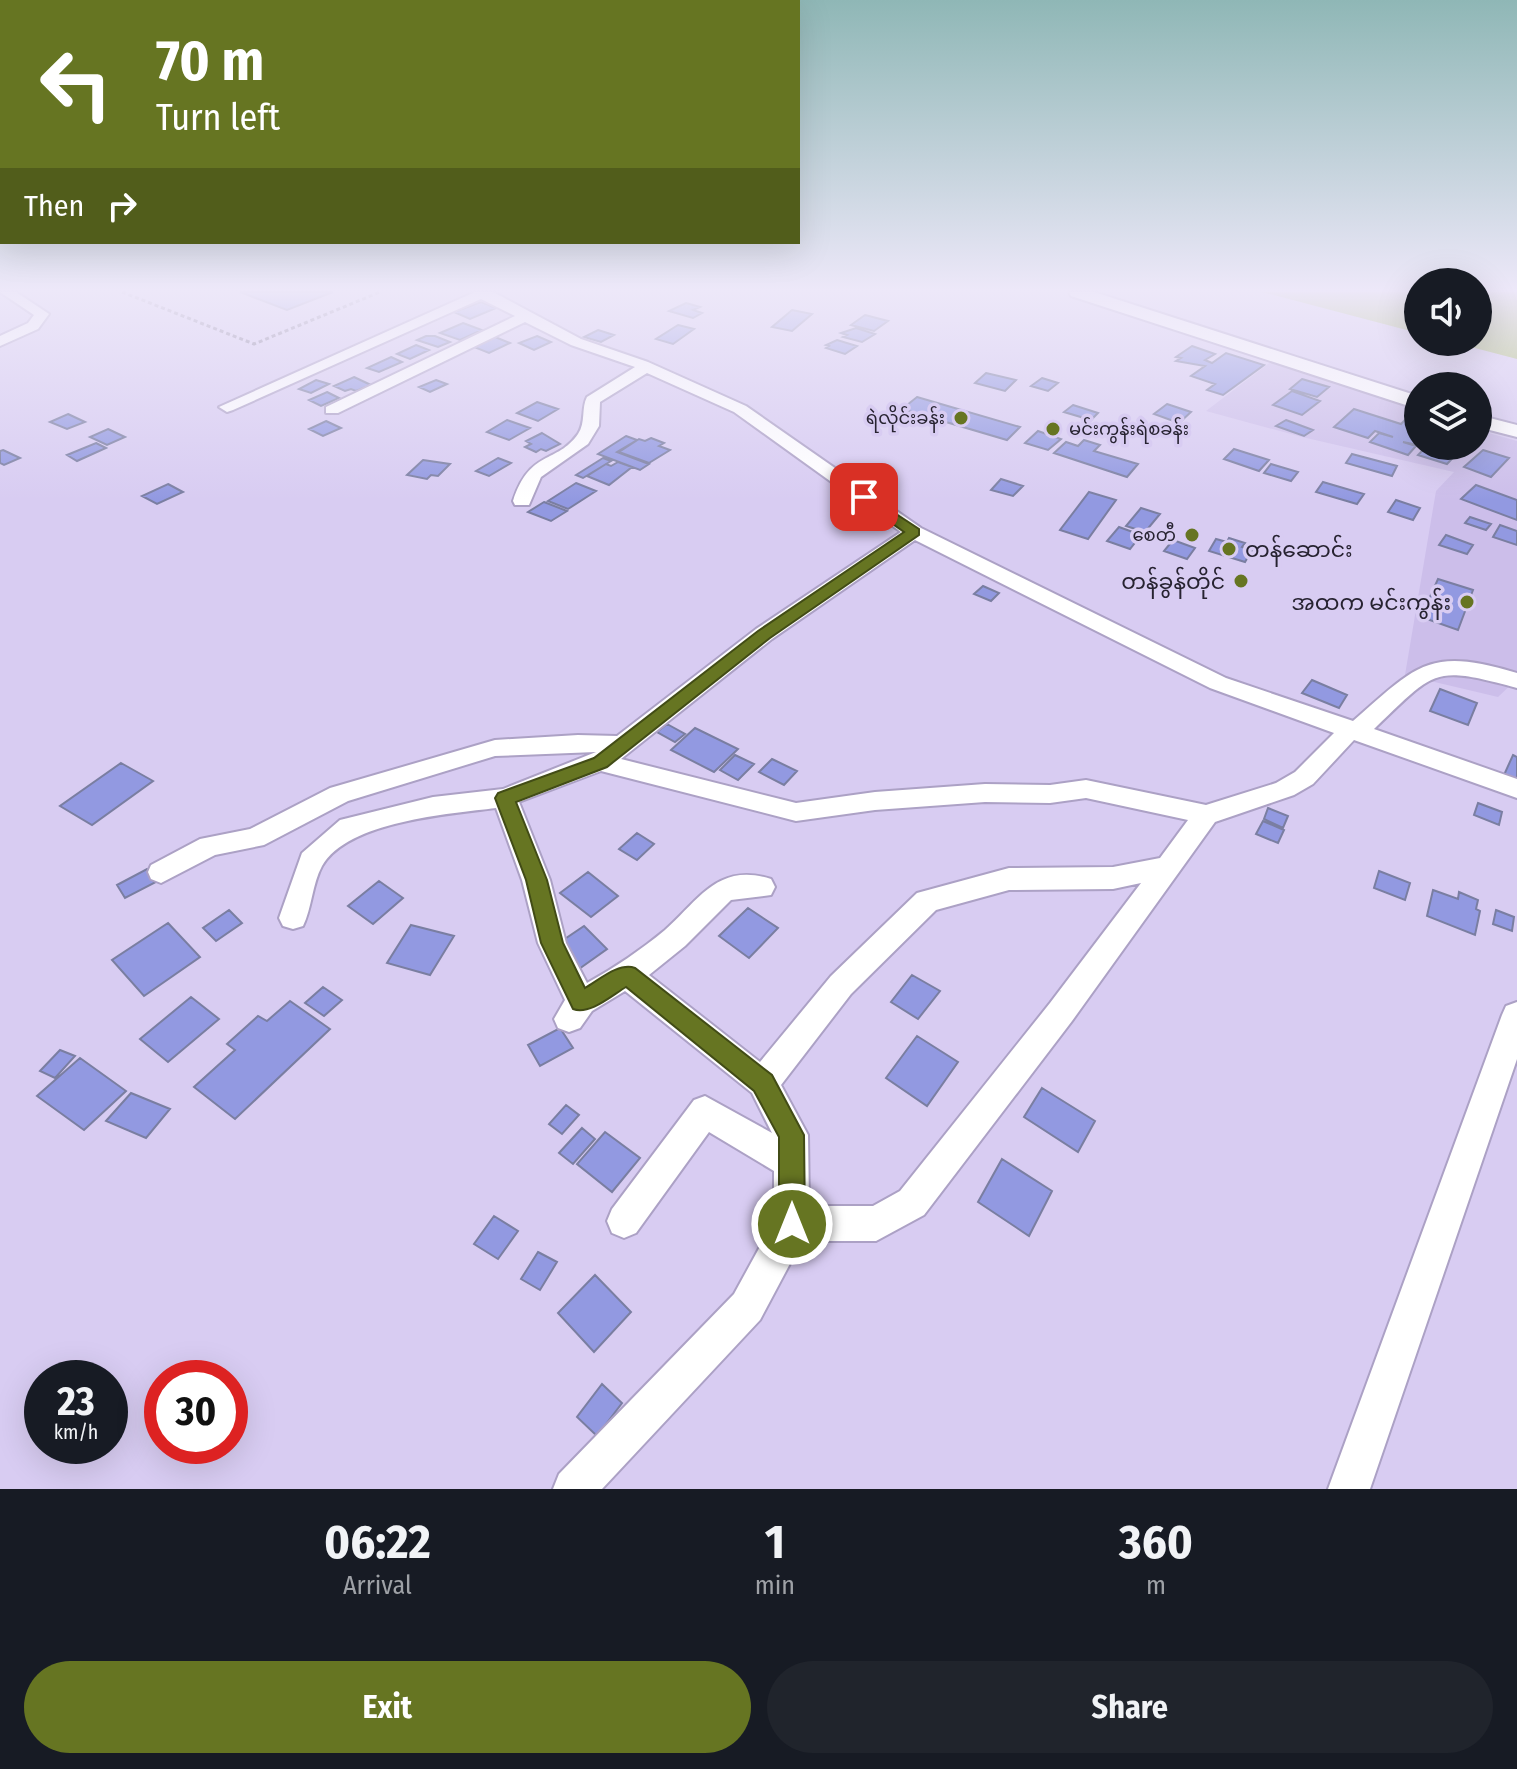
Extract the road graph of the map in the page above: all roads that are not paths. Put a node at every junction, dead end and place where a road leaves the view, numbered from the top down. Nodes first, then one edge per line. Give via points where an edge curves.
1 (330, 361) edge
2 (432, 361) edge
3 (631, 361) edge
4 (1290, 361) edge
5 (646, 367) junction
6 (1404, 398) edge
7 (227, 407) dead end
8 (332, 410) dead end
9 (1492, 425) edge
10 (1517, 431) edge
11 (522, 501) dead end
12 (914, 532) junction
13 (1517, 681) edge
14 (1354, 730) junction
15 (622, 745) junction
16 (600, 762) junction
17 (1517, 789) edge
18 (505, 798) junction
19 (1206, 815) junction
20 (1169, 866) junction
21 (161, 872) dead end
22 (761, 887) dead end
23 (293, 918) dead end
24 (627, 975) junction
25 (1517, 1015) edge
26 (763, 1083) junction
27 (792, 1163) junction
28 (624, 1221) dead end
29 (792, 1224) junction
30 (574, 1489) edge
31 (1349, 1489) edge

1 - 7 street
2 - 8 street
3 - 5 street
4 - 6 street
5 - 11 street via 593,400 589,430 533,473
5 - 12 street via 740,409
9 - 10 street
12 - 14 street via 1218,683
12 - 15 street via 764,634
13 - 14 street via 1476,669 1423,673
14 - 17 street
14 - 19 street via 1285,789
15 - 16 street
15 - 21 street via 495,748 339,794 255,838 209,846
16 - 18 street
16 - 19 street via 796,812 875,801 1086,789
18 - 23 street via 433,806 349,827 311,860
18 - 24 street via 575,1010
19 - 20 street
20 - 26 street via 1113,878 1009,879 927,901 841,985
20 - 29 street via 912,1203 876,1223
22 - 24 street via 735,886 721,892 675,938
24 - 26 street
25 - 31 street
26 - 27 street via 791,1135
27 - 28 street via 705,1111
27 - 29 street
29 - 30 street via 747,1307

